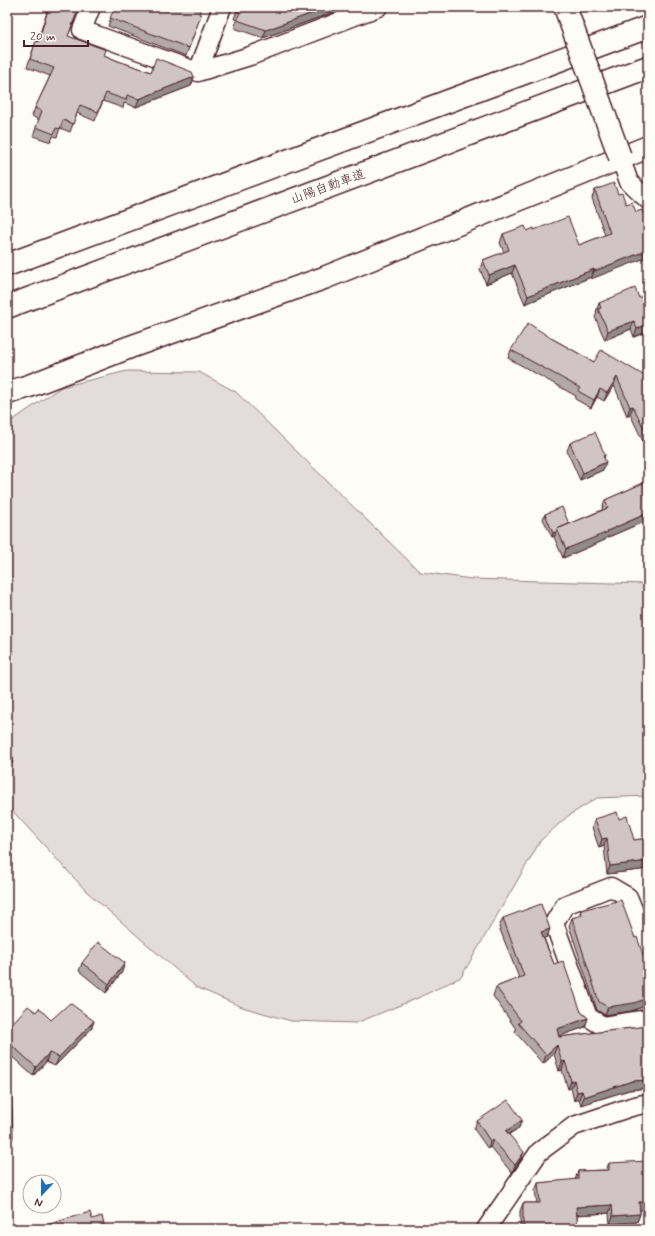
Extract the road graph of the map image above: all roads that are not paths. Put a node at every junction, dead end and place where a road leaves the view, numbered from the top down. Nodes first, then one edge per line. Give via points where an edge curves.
1 (91, 7) edge
2 (222, 7) edge
3 (378, 7) edge
4 (565, 7) edge
5 (648, 27) edge
6 (648, 67) edge
7 (198, 72) junction
8 (648, 147) edge
9 (620, 157) junction
10 (648, 200) edge
11 (7, 265) edge
12 (7, 307) edge
13 (7, 392) edge
14 (648, 946) edge
15 (648, 1019) edge
16 (648, 1103) edge
17 (486, 1229) edge

1 - 7 street via 82,30
2 - 7 street
3 - 7 street via 250,56
4 - 9 main road, bridge
5 - 11 main road
6 - 12 main road, 山陽自動車道
8 - 9 main road
9 - 10 street via 628,182
9 - 13 main road via 324,278
14 - 15 street via 628,897 611,887 565,905 554,923 588,1017 603,1026
16 - 17 street via 574,1126 539,1152

